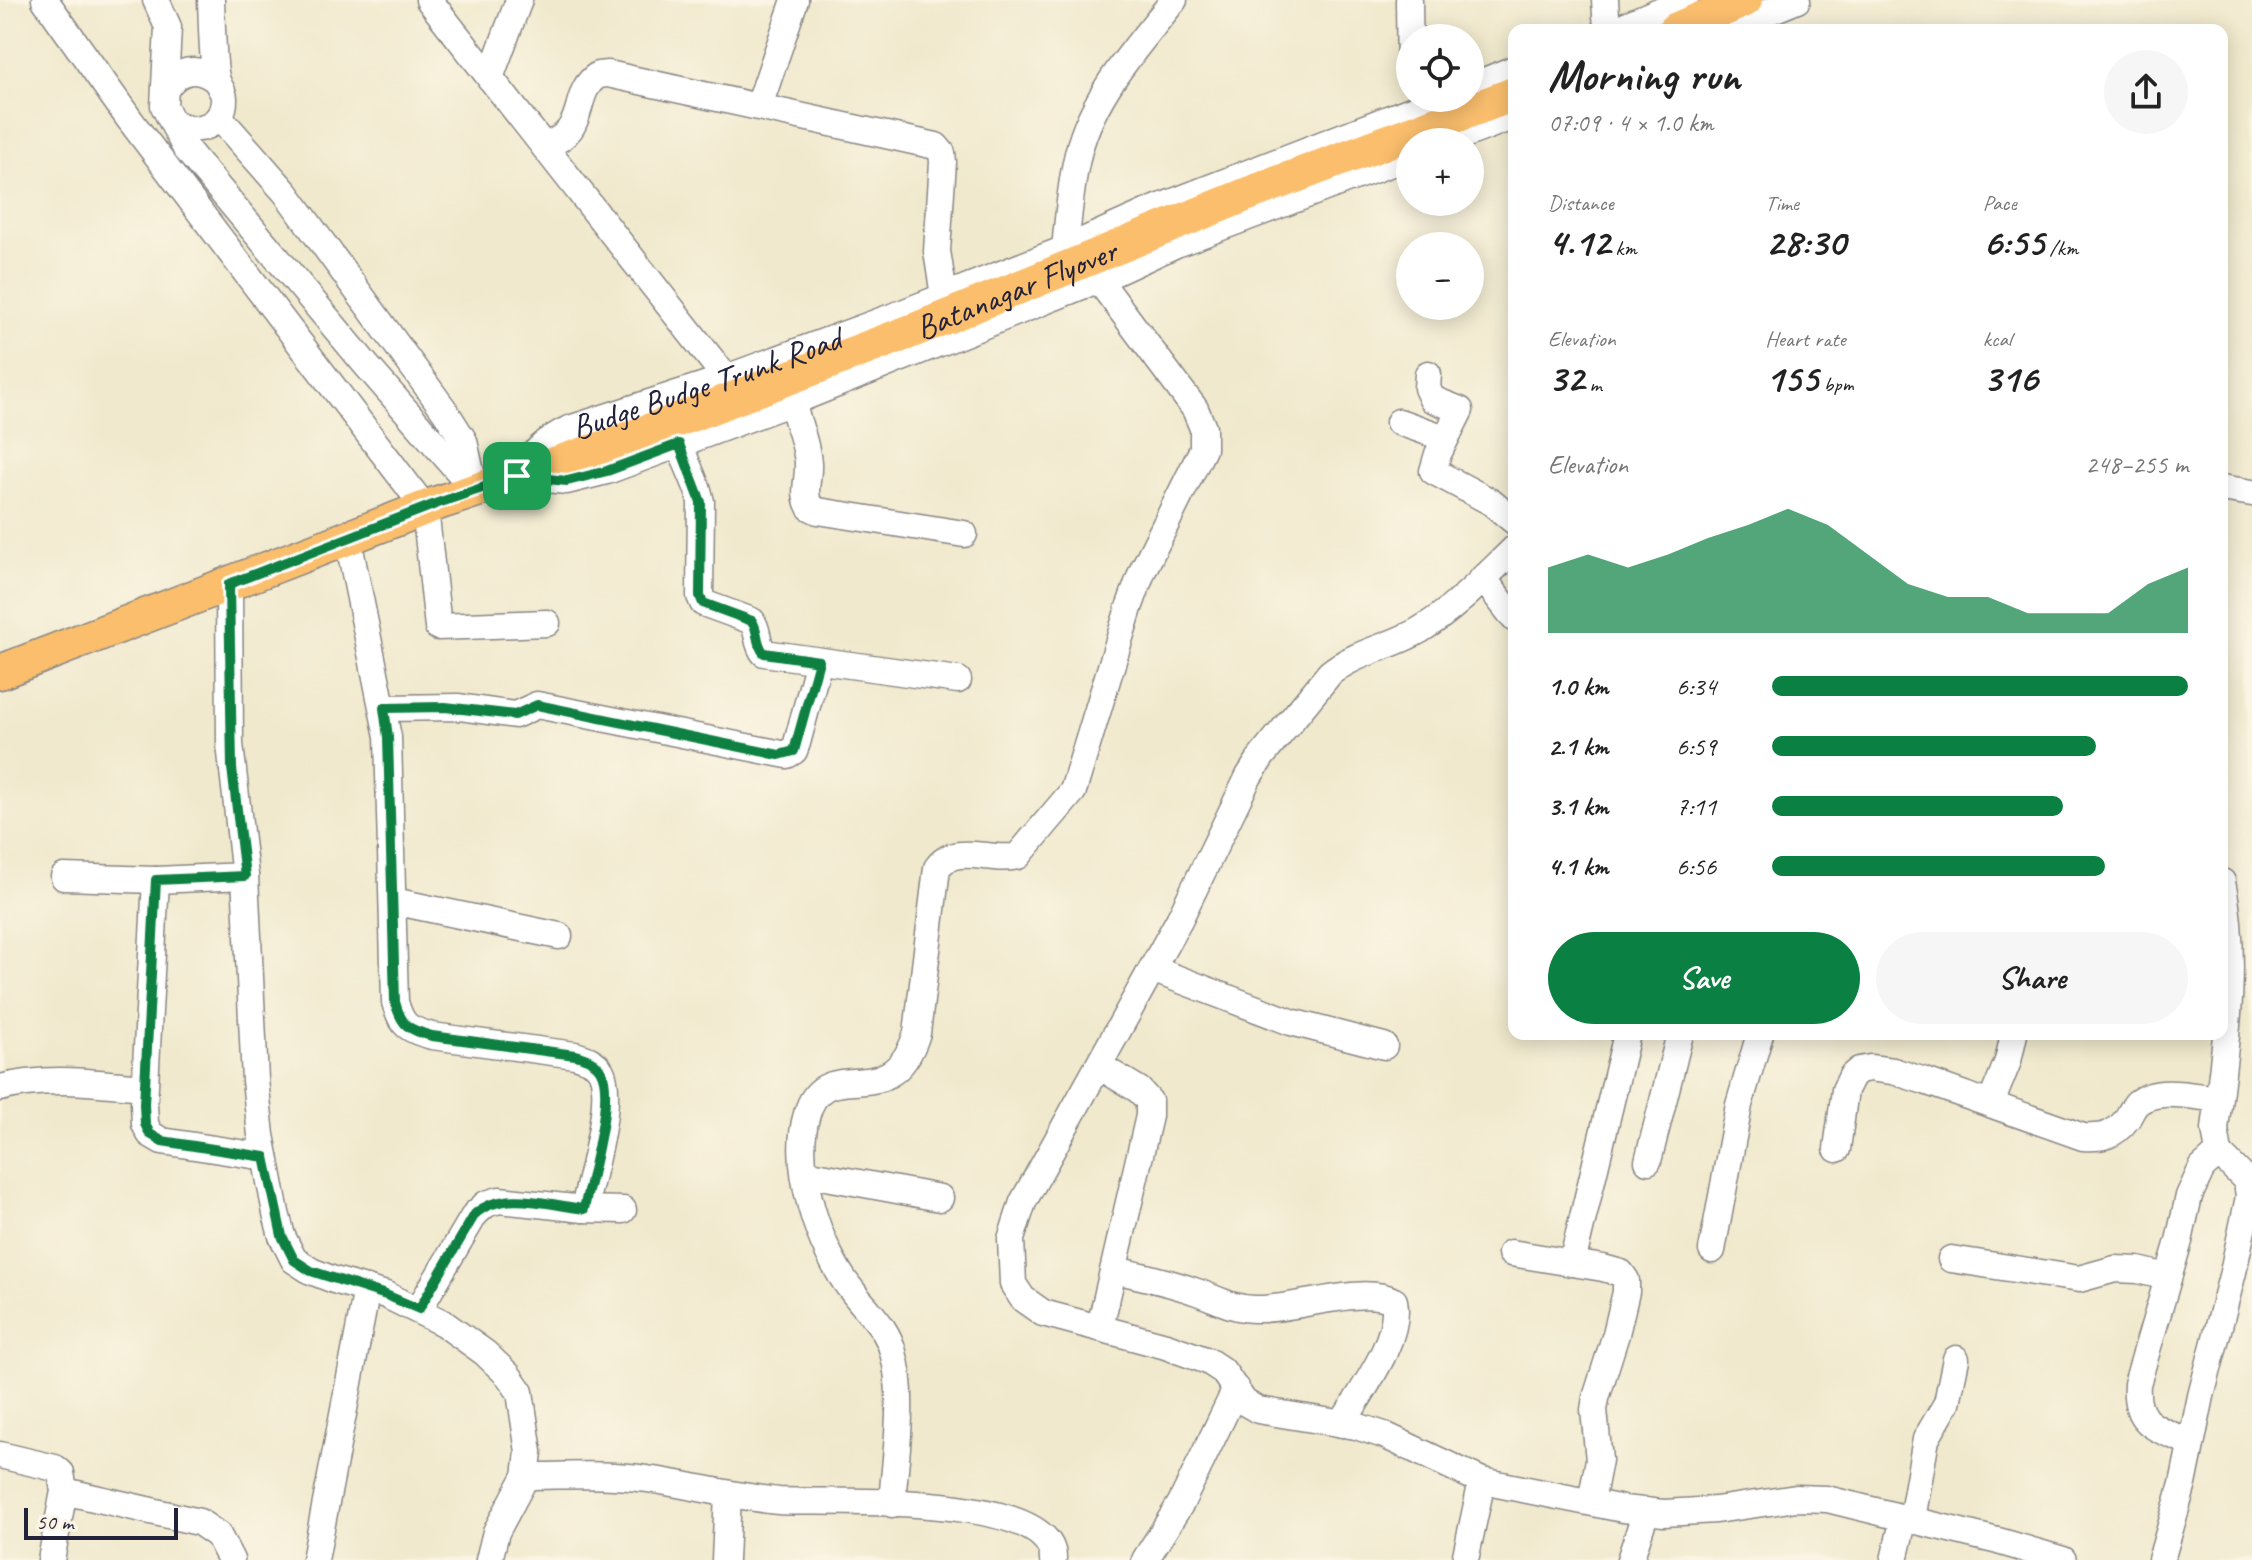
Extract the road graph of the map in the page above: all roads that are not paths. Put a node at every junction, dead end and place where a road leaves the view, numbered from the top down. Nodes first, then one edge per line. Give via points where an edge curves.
1 (45, 0) edge
2 (156, 0) edge
3 (211, 0) edge
4 (429, 0) edge
5 (519, 0) edge
6 (795, 0) edge
7 (1174, 0) edge
8 (1409, 0) edge
9 (1605, 0) edge
10 (1685, 0) edge
11 (1745, 0) edge
12 (1797, 0) edge
13 (1409, 24) edge
14 (1607, 24) edge
15 (1628, 24) edge
16 (1689, 24) edge
17 (1739, 24) edge
18 (1508, 71) edge
19 (490, 78) junction
20 (217, 81) junction
21 (1484, 81) edge
22 (167, 87) junction
23 (1508, 96) edge
24 (759, 106) junction
25 (1396, 111) edge
26 (219, 117) junction
27 (1508, 118) edge
28 (175, 123) junction
29 (1483, 128) edge
30 (544, 146) junction
31 (1396, 161) edge
32 (1076, 243) junction
33 (1103, 278) junction
34 (944, 296) junction
35 (1428, 374) dead end
36 (726, 378) junction
37 (792, 402) junction
38 (1399, 422) dead end
39 (1445, 438) junction
40 (679, 444) junction
41 (517, 476) junction
42 (2228, 489) edge
43 (475, 490) junction
44 (2252, 493) edge
45 (425, 508) junction
46 (1508, 516) edge
47 (964, 534) dead end
48 (348, 539) junction
49 (1508, 555) edge
50 (1483, 578) junction
51 (229, 584) junction
52 (1508, 610) edge
53 (547, 623) dead end
54 (819, 661) junction
55 (0, 672) edge
56 (958, 680) dead end
57 (384, 708) junction
58 (245, 876) junction
59 (64, 877) dead end
60 (156, 880) junction
61 (393, 901) junction
62 (2228, 921) edge
63 (559, 936) dead end
64 (1152, 969) junction
65 (2228, 1031) edge
66 (1626, 1040) edge
67 (1678, 1040) edge
68 (1758, 1040) edge
69 (2013, 1040) edge
70 (2227, 1040) edge
71 (1384, 1046) dead end
72 (1099, 1066) junction
73 (144, 1087) junction
74 (0, 1088) edge
75 (2218, 1099) junction
76 (1991, 1103) junction
77 (1837, 1149) dead end
78 (2219, 1153) junction
79 (265, 1157) junction
80 (1648, 1161) dead end
81 (805, 1173) junction
82 (940, 1198) dead end
83 (2249, 1208) edge
84 (584, 1209) junction
85 (623, 1210) dead end
86 (1712, 1250) dead end
87 (1511, 1253) dead end
88 (1951, 1259) dead end
89 (1572, 1263) junction
90 (1114, 1270) junction
91 (2167, 1277) junction
92 (367, 1289) junction
93 (419, 1309) junction
94 (1100, 1327) junction
95 (1956, 1359) dead end
96 (1236, 1389) junction
97 (1342, 1424) junction
98 (2191, 1443) junction
99 (0, 1455) edge
100 (526, 1476) junction
101 (1482, 1481) junction
102 (64, 1491) junction
103 (728, 1494) junction
104 (1591, 1502) junction
105 (892, 1504) junction
106 (1646, 1511) junction
107 (1908, 1518) junction
108 (51, 1560) edge
109 (231, 1560) edge
110 (315, 1560) edge
111 (489, 1560) edge
112 (725, 1560) edge
113 (1053, 1560) edge
114 (1145, 1560) edge
115 (1465, 1560) edge
116 (1630, 1560) edge
117 (1894, 1560) edge
118 (2063, 1560) edge
119 (2161, 1560) edge

1 - 45 street
2 - 22 street via 168,27
3 - 20 street
4 - 19 street
5 - 19 street
6 - 24 street
7 - 32 street via 1112,78 1091,117 1076,161
8 - 13 street
9 - 14 street
10 - 15 street
11 - 16 main road
12 - 17 street
18 - 21 street
19 - 30 street
20 - 22 street via 191,70
20 - 26 street via 224,98
22 - 28 street via 164,106
23 - 41 main road, Batanagar Flyover via 1248,194 912,331
24 - 30 street via 598,75 588,84 568,135
24 - 34 street via 936,146 943,162 937,251
25 - 32 street, Budge Budge Trunk Road
26 - 28 street via 193,130
26 - 43 street via 286,193 445,411 464,441
27 - 29 street
28 - 43 street via 186,149
30 - 36 street
31 - 33 street, Budge Budge Trunk Road via 1176,244
32 - 34 street, Budge Budge Trunk Road
33 - 37 street, Budge Budge Trunk Road
33 - 81 street via 1195,409 1203,428 1203,449 1142,572 1073,791 1018,856 954,854 937,868 912,1050 890,1076 825,1085 817,1093 803,1135
34 - 36 street, Budge Budge Trunk Road
35 - 39 street via 1432,399 1460,410
36 - 41 street, Budge Budge Trunk Road via 551,437
37 - 40 street, Budge Budge Trunk Road
37 - 47 street via 806,451 810,507
38 - 39 street
39 - 46 street via 1433,471
40 - 41 street, Budge Budge Trunk Road via 567,481
40 - 54 street via 701,502 703,603 752,621 764,653
41 - 43 main road, Batanagar Flyover
42 - 44 street
43 - 45 main road
45 - 48 main road
45 - 53 street via 438,627
48 - 51 main road
48 - 57 street
49 - 50 street
50 - 52 street
50 - 64 street via 1420,630 1330,673 1249,776
51 - 55 main road
51 - 58 street via 232,768
54 - 56 street
54 - 57 street via 797,743 787,755 537,705 515,715 445,707
57 - 61 street
58 - 60 street
58 - 79 street via 255,1080
59 - 60 street
60 - 73 street
61 - 63 street
61 - 84 street via 395,1002 400,1020 411,1029 575,1055 601,1070 605,1107
62 - 65 street
64 - 71 street via 1291,1022
64 - 72 street
66 - 89 street
67 - 80 street
68 - 86 street via 1739,1105
69 - 76 street
70 - 75 street
72 - 90 street via 1149,1101
72 - 94 street via 1023,1202 1011,1239 1011,1263 1013,1284 1023,1299 1043,1313
73 - 74 street via 62,1080
73 - 79 street via 145,1124 162,1141
75 - 76 street via 2151,1097 2138,1103 2114,1133 2101,1138 2083,1137
75 - 78 street
76 - 77 street via 1893,1071 1859,1070 1845,1090
78 - 83 street via 2247,1181
78 - 91 street via 2196,1177
79 - 92 street via 282,1236 294,1260
81 - 82 street
81 - 105 street via 830,1257 887,1334 894,1353 899,1384
83 - 98 street
84 - 85 street
84 - 93 street via 499,1200 486,1204
87 - 89 street
88 - 91 street via 2079,1279 2115,1269
89 - 104 street via 1621,1273 1626,1280 1596,1398 1599,1460
90 - 94 street
90 - 97 street via 1197,1292 1228,1306 1254,1309 1365,1295 1394,1301 1394,1327
91 - 98 street via 2136,1401 2143,1419
92 - 93 street
92 - 110 street
93 - 100 street via 485,1353 520,1392 529,1452
94 - 96 street via 1208,1361
95 - 107 street via 1947,1403 1926,1439
96 - 97 street via 1258,1410
96 - 114 street via 1181,1503
97 - 101 street via 1384,1435
98 - 119 street
99 - 102 street via 55,1468 64,1480
100 - 103 street via 602,1475
100 - 111 street via 496,1532
101 - 104 street
101 - 115 street
102 - 108 street
102 - 109 street via 199,1522 218,1535
103 - 105 street
103 - 112 street
104 - 106 street
105 - 113 street via 963,1508 1023,1523 1044,1538
106 - 107 street via 1716,1510 1796,1498 1827,1499
106 - 116 street
107 - 117 street
107 - 118 street

